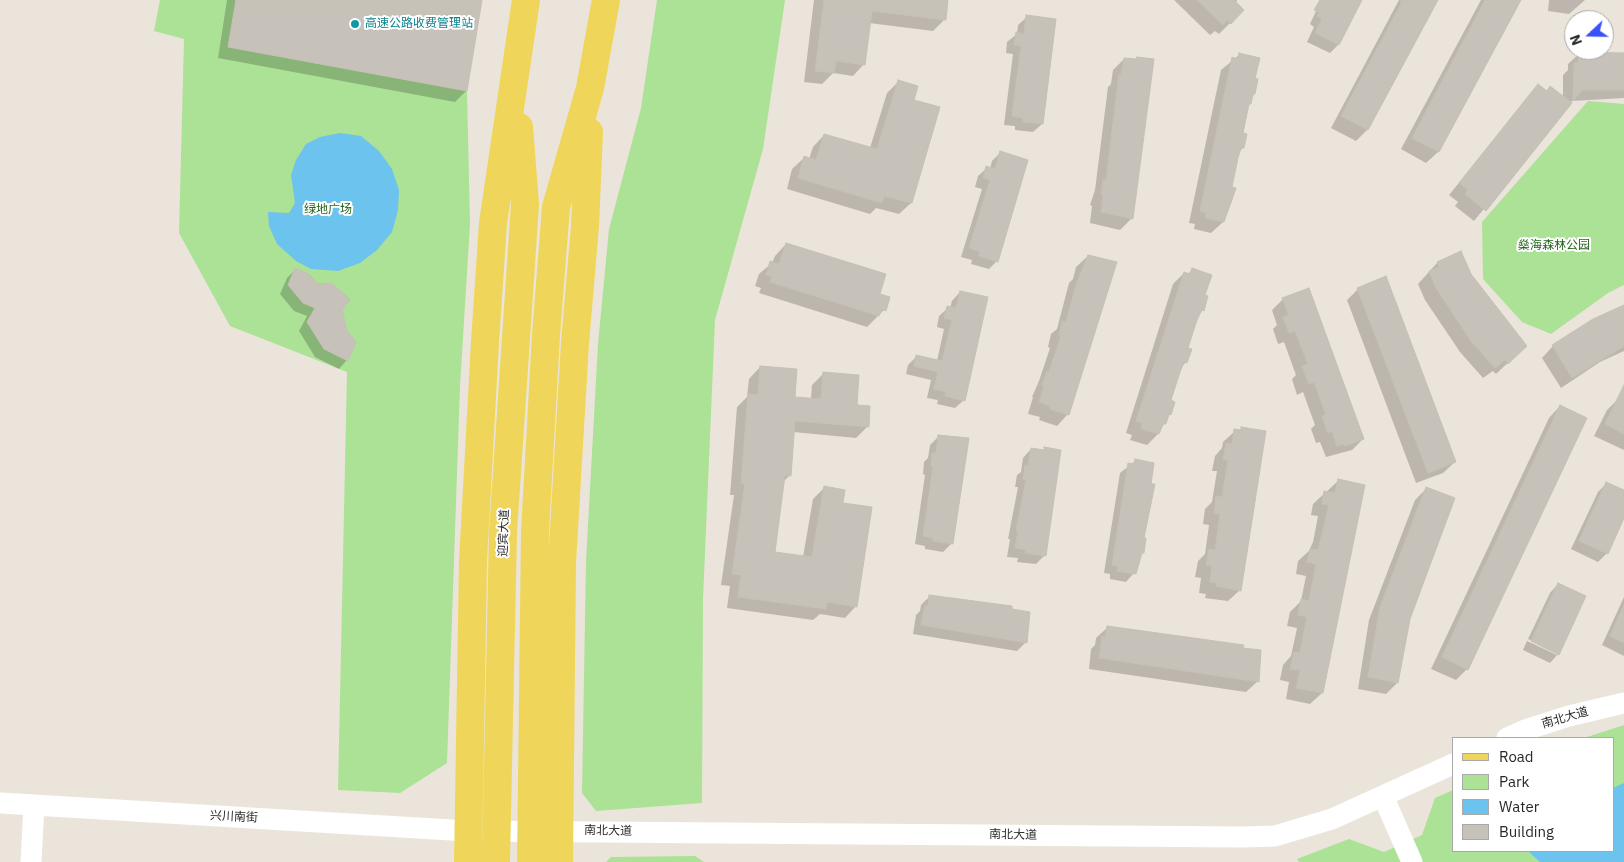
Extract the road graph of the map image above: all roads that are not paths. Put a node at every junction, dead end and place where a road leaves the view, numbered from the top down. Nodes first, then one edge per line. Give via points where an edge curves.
1 (526, 0) edge
2 (606, 0) edge
3 (515, 77) junction
4 (590, 88) junction
5 (1624, 703) edge
6 (470, 736) junction
7 (560, 737) junction
8 (1509, 737) edge
9 (1452, 764) edge
10 (1383, 796) junction
11 (0, 803) edge
12 (34, 805) junction
13 (559, 830) junction
14 (468, 831) junction
15 (31, 862) edge
16 (468, 862) edge
17 (496, 862) edge
18 (531, 862) edge
19 (559, 862) edge
20 (1412, 862) edge

1 - 3 main road
2 - 4 main road
3 - 6 main road via 493,224 472,561
3 - 17 main road, 迎宾大道 via 525,204 503,532
4 - 7 main road via 586,226 575,343 562,563
4 - 18 main road via 556,207 546,335 535,530
5 - 8 street, 南北大道 via 1569,716
6 - 7 main road via 482,767 489,775 511,783 536,777 548,767
6 - 14 main road
7 - 13 main road
9 - 10 street, 南北大道
10 - 13 street, 南北大道 via 1332,819 1275,836
10 - 20 street
11 - 12 street, 兴川南街
12 - 14 street, 兴川南街
12 - 15 street
13 - 14 street, 南北大道
13 - 19 main road
14 - 16 main road

